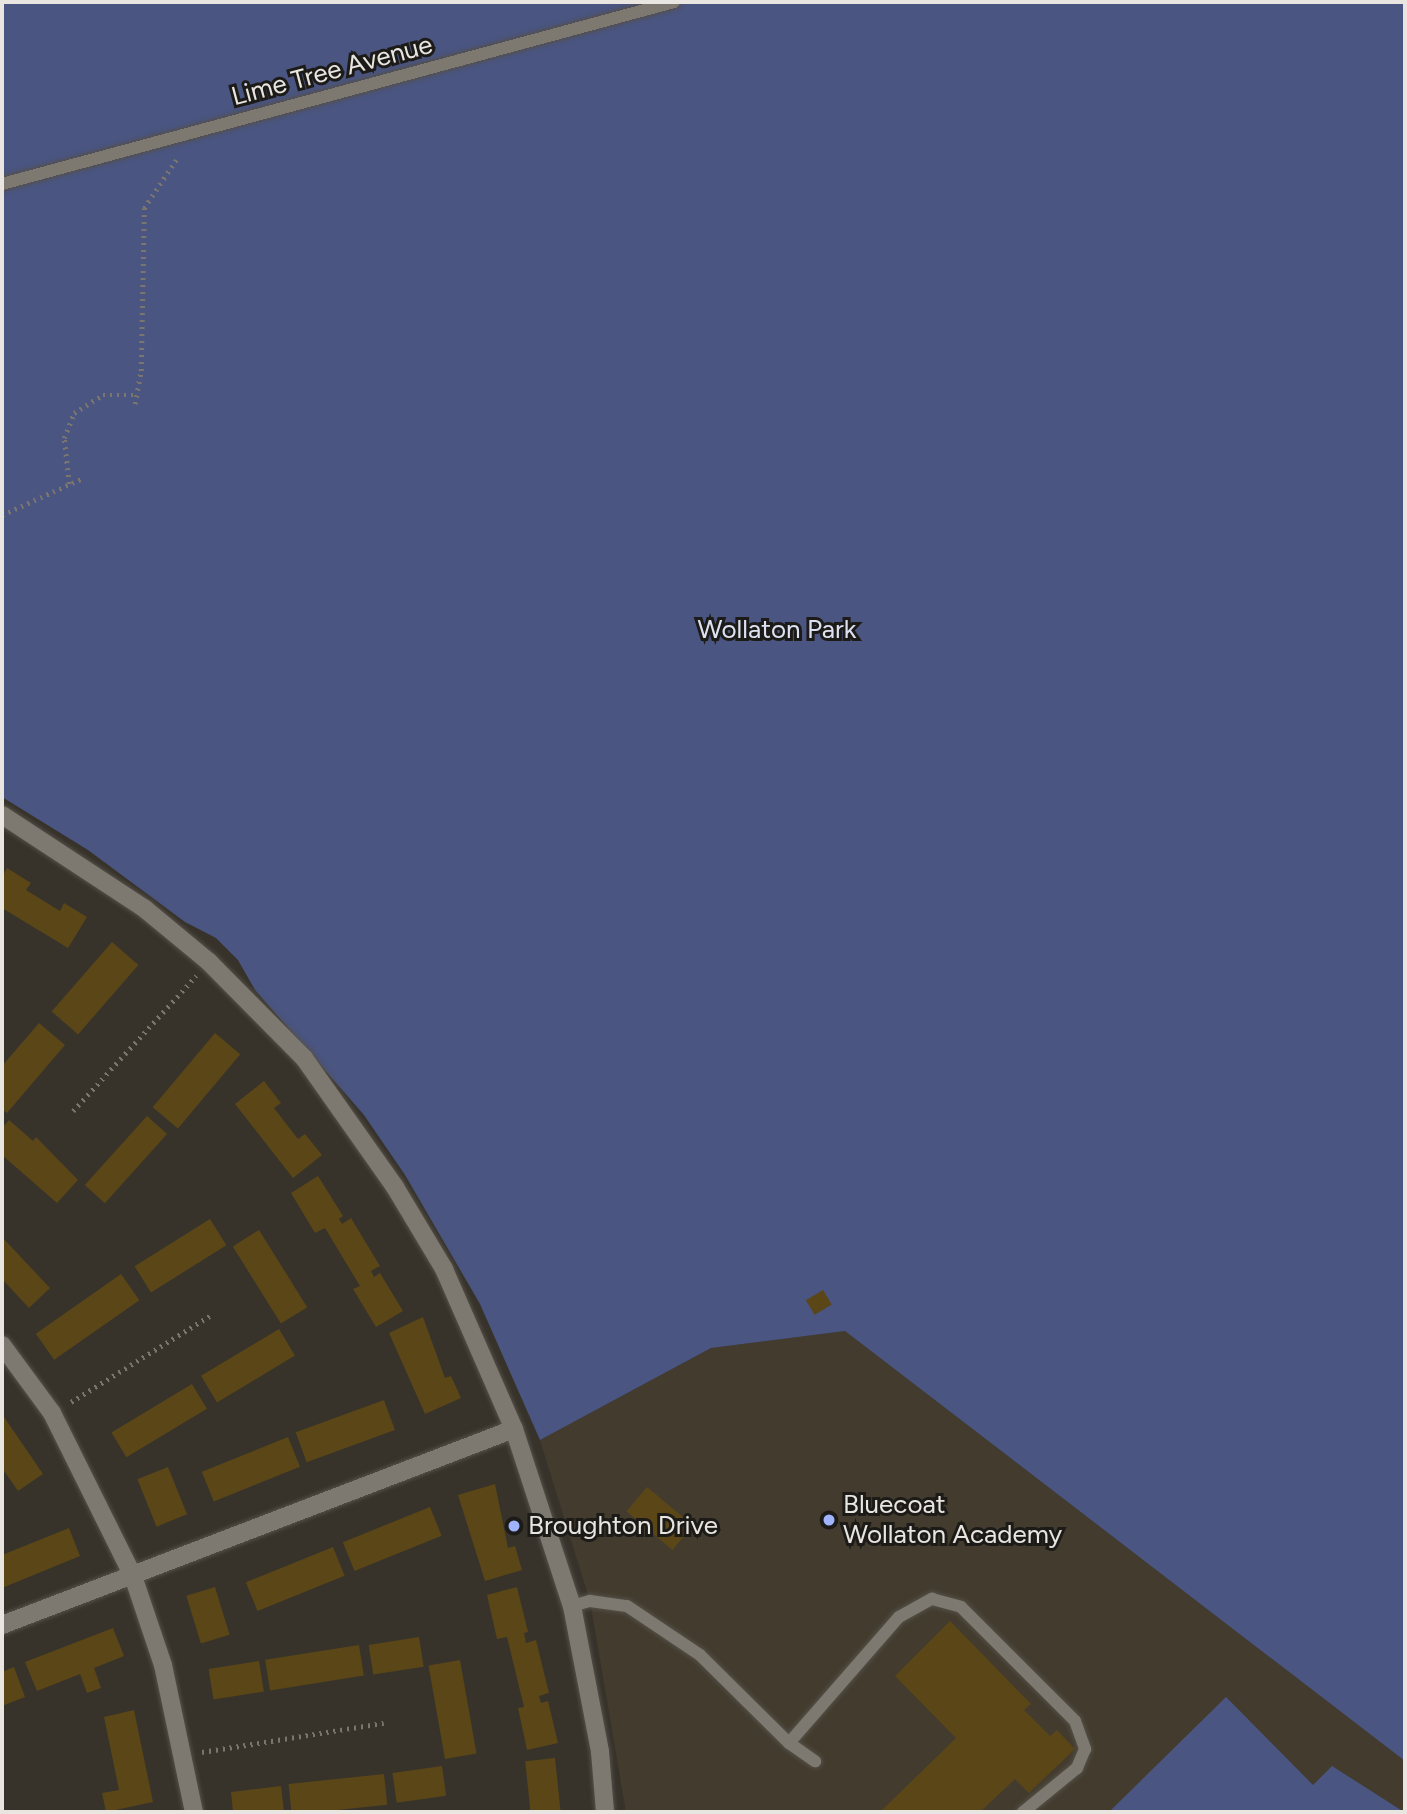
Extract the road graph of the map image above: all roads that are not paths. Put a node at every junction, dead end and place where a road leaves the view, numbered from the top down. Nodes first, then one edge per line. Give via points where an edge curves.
1 (674, 2) edge
2 (2, 184) edge
3 (2, 815) edge
4 (2, 1345) edge
5 (514, 1429) junction
6 (133, 1576) junction
7 (572, 1606) junction
8 (2, 1625) edge
9 (789, 1742) junction
10 (815, 1761) dead end
11 (194, 1812) edge
12 (606, 1812) edge
13 (1023, 1812) edge

1 - 2 lane, Lime Tree Avenue
3 - 5 street via 145,909 209,962 304,1058 395,1187 444,1269
4 - 6 street via 52,1413
5 - 6 street
5 - 7 street
6 - 8 street
6 - 11 street via 163,1665
7 - 9 lane via 590,1601 627,1606 700,1655
7 - 12 street via 600,1752
9 - 10 lane
9 - 13 lane via 899,1617 932,1599 961,1607 1075,1721 1085,1749 1077,1768

